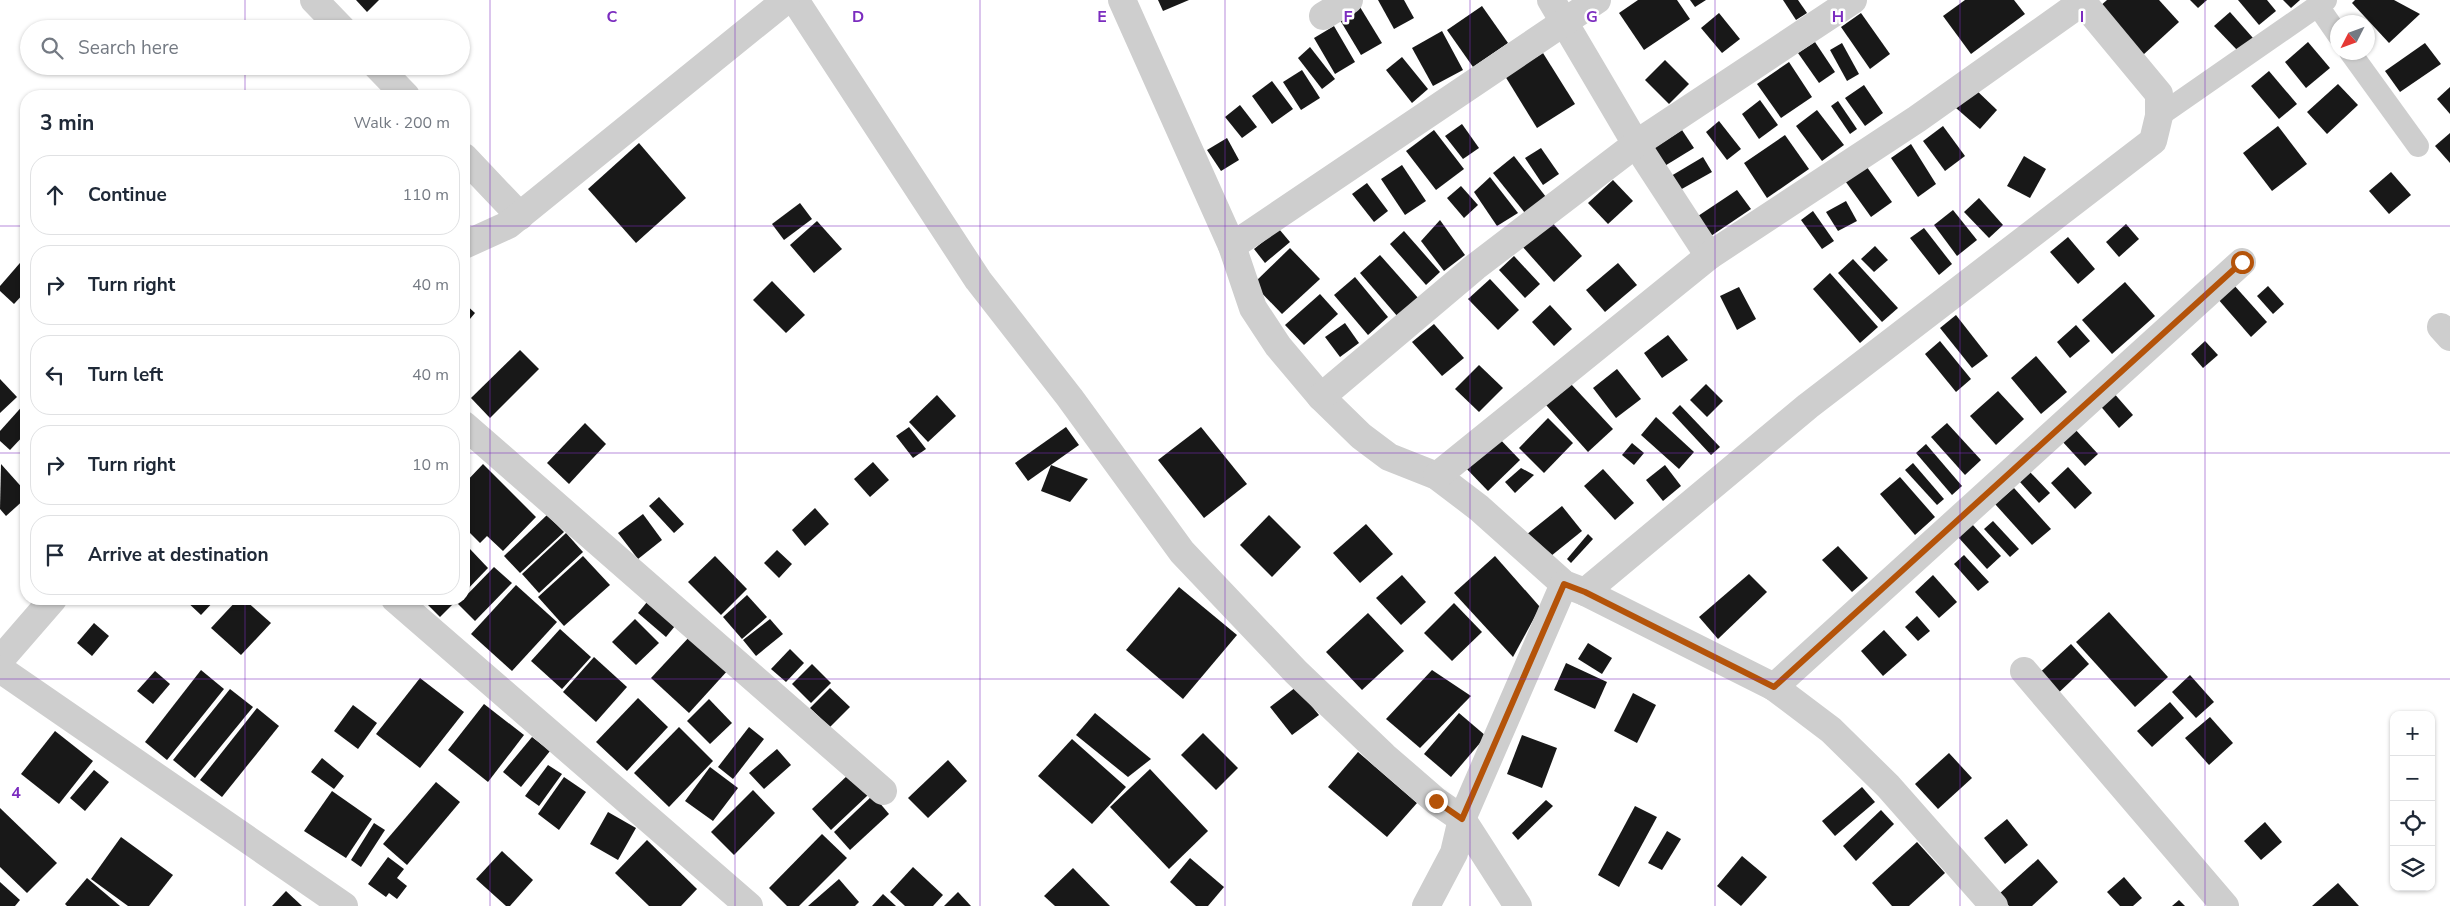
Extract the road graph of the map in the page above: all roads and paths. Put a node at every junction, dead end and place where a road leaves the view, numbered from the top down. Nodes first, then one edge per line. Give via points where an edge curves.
1 (314, 0) edge
2 (786, 0) edge
3 (795, 0) edge
4 (1122, 0) edge
5 (1349, 0) edge
6 (1597, 0) edge
7 (1853, 0) edge
8 (2083, 1) edge
9 (2322, 3) edge
10 (1557, 11) edge
11 (1323, 16) dead end
12 (2330, 19) edge
13 (333, 20) edge
14 (2356, 60) edge
15 (386, 75) edge
16 (400, 90) edge
17 (2160, 116) junction
18 (1636, 144) junction
19 (2418, 146) dead end
20 (470, 163) edge
21 (520, 216) junction
22 (470, 243) edge
23 (1232, 246) junction
24 (1709, 256) junction
25 (2242, 262) dead end
26 (1321, 397) junction
27 (470, 430) edge
28 (1437, 476) junction
29 (1575, 588) junction
30 (48, 605) edge
31 (402, 605) edge
32 (0, 660) edge
33 (0, 670) edge
34 (2024, 671) dead end
35 (1774, 687) junction
36 (883, 791) dead end
37 (1462, 819) junction
38 (344, 906) edge
39 (749, 906) edge
40 (1426, 906) edge
41 (1518, 906) edge
42 (1994, 906) edge
43 (2224, 906) edge

1 - 13 street
2 - 21 street
3 - 37 street via 978,280 1070,398 1182,552 1296,672 1384,756
4 - 23 street
5 - 11 street
6 - 10 street
7 - 18 street
8 - 17 street via 2159,94
8 - 24 street via 1917,119
9 - 12 lane
9 - 17 lane
10 - 18 street
10 - 23 street
14 - 19 lane
15 - 16 street
17 - 29 street via 2153,141
18 - 24 street
18 - 26 street via 1475,267
20 - 21 street
21 - 22 street
23 - 26 street via 1253,308 1278,346
24 - 28 street
25 - 35 street
26 - 28 street via 1361,436 1389,457
27 - 36 street
28 - 29 street
29 - 35 street
29 - 37 street
30 - 32 street
31 - 39 street
33 - 38 street
34 - 43 street
35 - 42 street via 1831,730 1888,786
37 - 40 street via 1454,852
37 - 41 street

